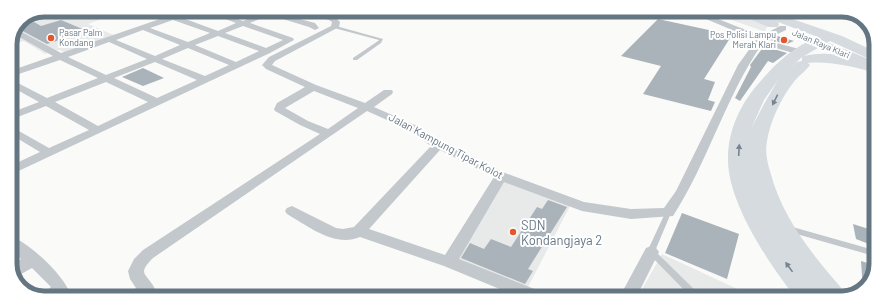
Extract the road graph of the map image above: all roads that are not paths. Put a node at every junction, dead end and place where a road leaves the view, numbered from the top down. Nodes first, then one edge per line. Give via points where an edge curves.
1 (172, 17) joint
2 (224, 17) edge
3 (259, 17) edge
4 (281, 17) edge
5 (328, 17) edge
6 (704, 17) edge
7 (757, 17) edge
8 (768, 17) edge
9 (775, 17) edge
10 (242, 24) junction
11 (335, 27) junction
12 (144, 28) junction
13 (315, 28) dead end
14 (786, 29) junction
15 (19, 33) edge
16 (218, 33) junction
17 (110, 40) junction
18 (760, 40) junction
19 (189, 45) junction
20 (819, 47) junction
21 (267, 51) junction
22 (869, 55) edge
23 (61, 57) junction
24 (157, 58) junction
25 (869, 58) edge
26 (355, 59) dead end
27 (246, 61) junction
28 (267, 64) junction
29 (237, 65) junction
30 (869, 65) edge
31 (869, 65) edge
32 (17, 72) edge
33 (105, 79) junction
34 (205, 80) junction
35 (17, 86) edge
36 (313, 87) junction
37 (388, 92) dead end
38 (48, 101) junction
39 (156, 102) junction
40 (366, 107) junction
41 (17, 114) edge
42 (98, 130) junction
43 (17, 133) edge
44 (329, 133) junction
45 (438, 145) junction
46 (49, 153) junction
47 (17, 168) edge
48 (501, 176) junction
49 (292, 211) dead end
50 (668, 213) junction
51 (781, 227) junction
52 (359, 231) junction
53 (17, 247) edge
54 (651, 252) junction
55 (869, 252) edge
56 (33, 260) junction
57 (449, 262) junction
58 (18, 269) edge
59 (58, 291) edge
60 (145, 291) edge
61 (519, 291) edge
62 (631, 291) edge
63 (691, 291) edge
64 (807, 291) edge
65 (827, 291) edge

1 - 12 street
1 - 16 street
2 - 10 street
3 - 10 street
4 - 13 street
5 - 11 street via 336,22
6 - 18 street
7 - 14 highway, Jalan Raya Klari
8 - 20 highway, Jalan Raya Klari
9 - 22 highway via 837,38
10 - 16 street
10 - 21 street via 290,40
11 - 26 lane via 380,39 380,42
11 - 28 street via 272,59
12 - 17 street
12 - 19 street
14 - 18 street
14 - 20 highway via 800,38 803,45
15 - 23 street
16 - 19 street
16 - 21 street
17 - 23 street
17 - 24 street
18 - 20 street
18 - 50 street via 743,65 682,192
19 - 24 street
19 - 29 street
20 - 25 main road, Jalan Raya Klari
20 - 30 highway via 824,57
20 - 31 main road, Jalan Raya Klari
20 -> 51 highway via 786,81 756,144 761,177
64 -> 20 highway via 760,223 739,169 739,146 741,132 755,99 774,74
21 - 27 street
23 - 32 street
23 - 33 street
24 - 33 street
24 - 34 street
27 - 28 street, Jalan Kampung Tipar Kolot
27 - 29 street
28 - 36 street, Jalan Kampung Tipar Kolot
29 - 34 street
33 - 38 street
33 - 39 street
34 - 39 street
35 - 38 street
36 - 40 street, Jalan Kampung Tipar Kolot
36 - 44 street via 281,105 279,109
37 - 40 street
38 - 41 street
38 - 42 street
39 - 42 street
40 - 44 street
40 - 45 street, Jalan Kampung Tipar Kolot via 411,127
42 - 46 street
43 - 46 street
44 - 60 street via 148,254 135,269 135,275
45 - 48 street, Jalan Kampung Tipar Kolot
45 - 52 street
46 - 47 street
48 - 50 street, Jalan Kampung Tipar Kolot via 582,206 603,211 631,214
48 - 57 street
49 - 52 street via 337,235 347,236
50 - 54 lane
51 - 55 lane
51 - 65 highway via 791,245
52 - 57 street
53 - 56 street
54 - 62 street
54 - 63 lane
56 - 58 street
56 - 59 street via 58,284 60,289
57 - 61 street

